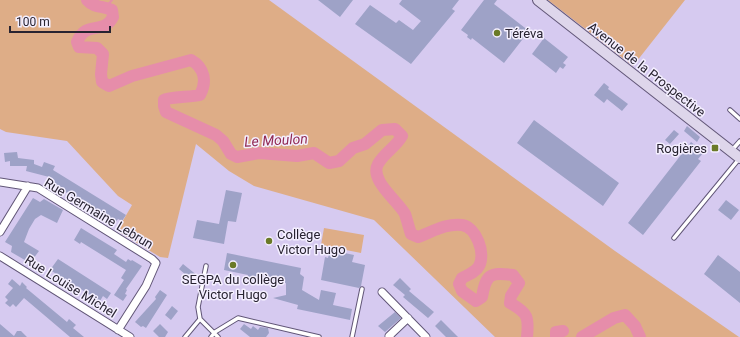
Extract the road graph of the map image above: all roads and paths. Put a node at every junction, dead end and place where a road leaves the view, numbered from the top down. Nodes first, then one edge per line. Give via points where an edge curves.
1 (538, 0) edge
2 (730, 110) dead end
3 (740, 119) edge
4 (740, 141) edge
5 (731, 151) junction
6 (740, 158) edge
7 (0, 182) edge
8 (28, 186) junction
9 (0, 232) edge
10 (674, 238) dead end
11 (0, 256) edge
12 (206, 266) dead end
13 (362, 288) dead end
14 (382, 292) dead end
15 (408, 318) junction
16 (200, 319) junction
17 (118, 330) junction
18 (215, 332) junction
19 (130, 337) edge
20 (185, 337) edge
21 (211, 337) edge
22 (218, 337) edge
23 (319, 337) edge
24 (352, 337) edge
25 (390, 337) edge
26 (425, 337) edge

1 - 5 main road, Avenue de la Prospective
2 - 3 lane
4 - 5 lane
5 - 6 main road, Avenue de la Prospective
6 - 10 lane
7 - 8 street, Rue Germaine Lebrun
8 - 9 street
8 - 17 street, Rue Germaine Lebrun via 38,188 156,263 146,286
11 - 17 street, Rue Louise Michel
12 - 16 lane via 198,307
13 - 24 lane
14 - 15 street
15 - 25 street
15 - 26 street
16 - 18 lane
16 - 20 lane
17 - 19 street, Rue Louise Michel
18 - 21 lane
18 - 22 lane
18 - 23 lane via 238,318

